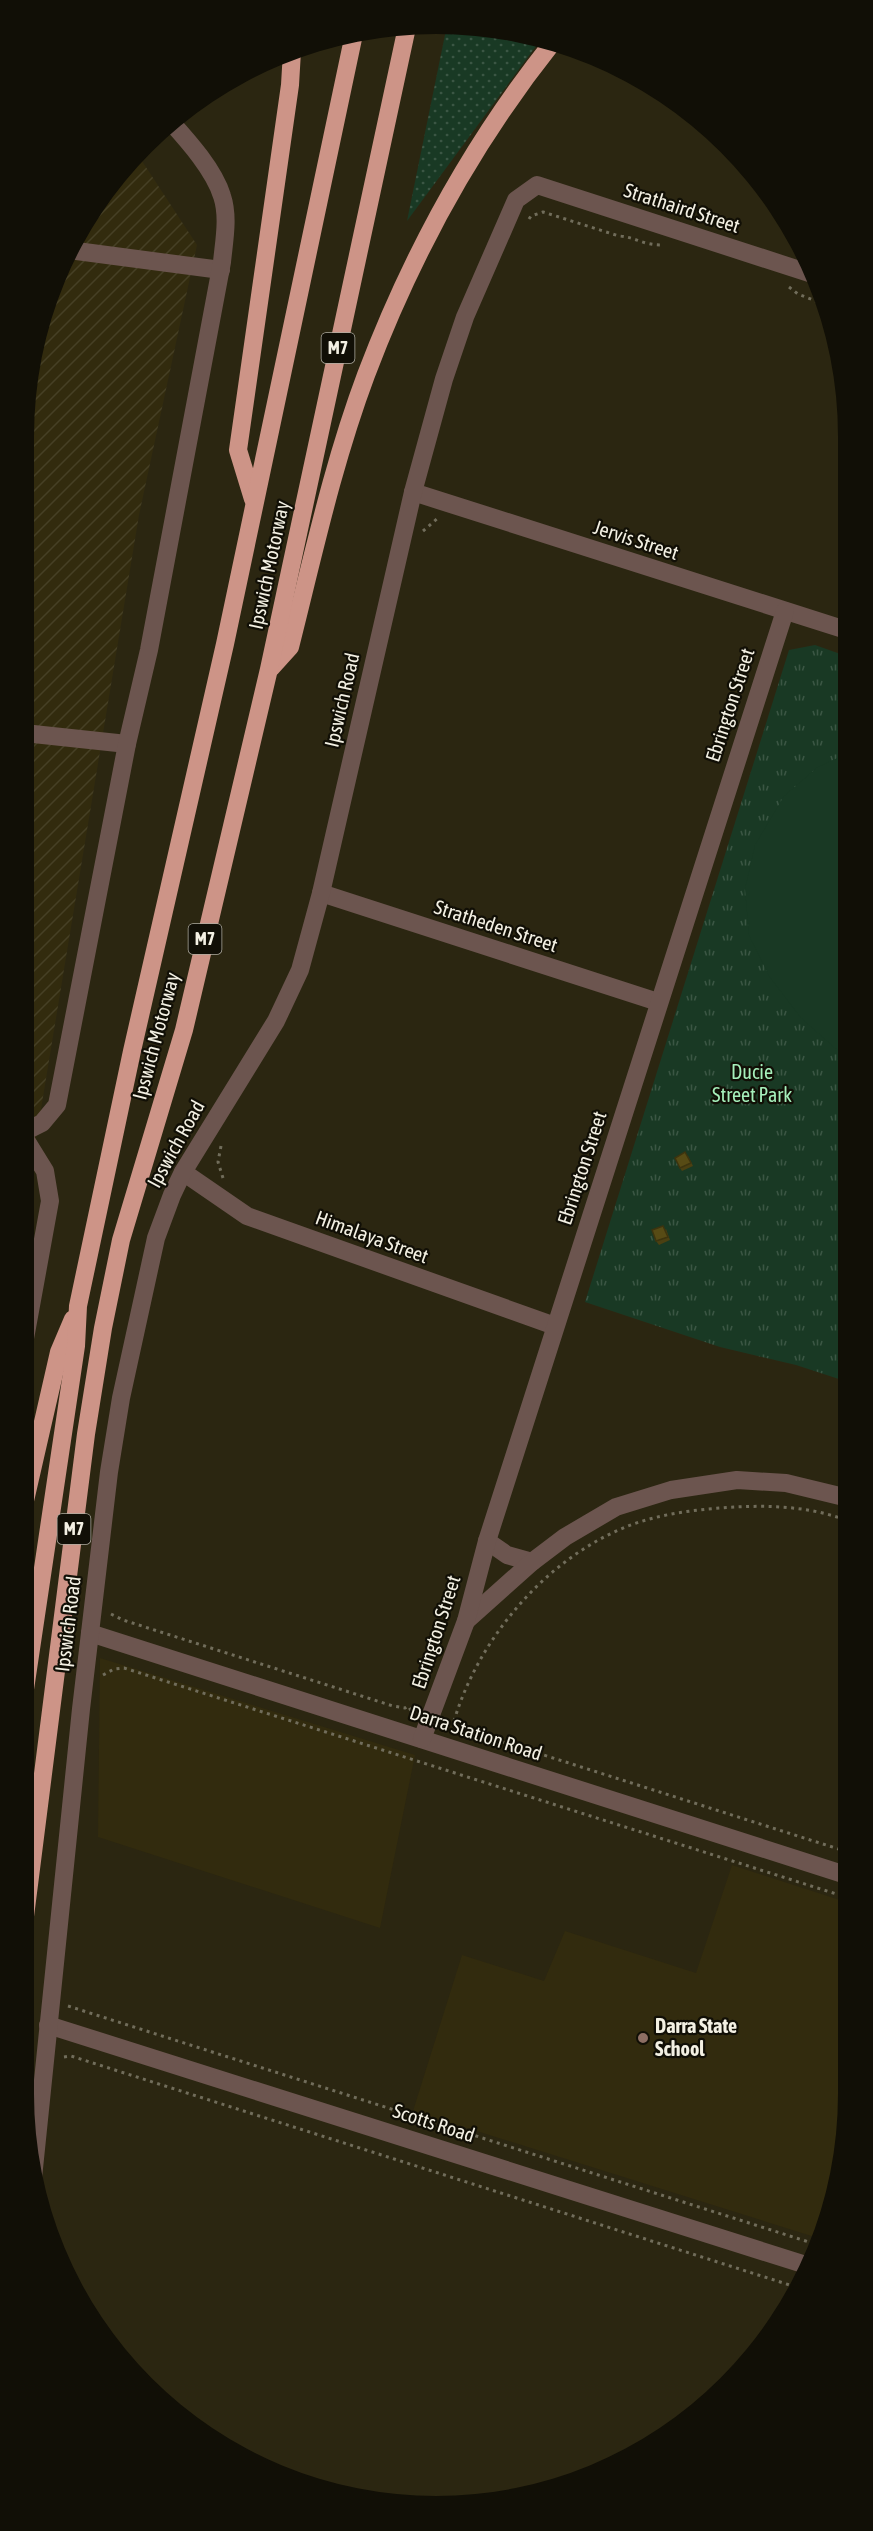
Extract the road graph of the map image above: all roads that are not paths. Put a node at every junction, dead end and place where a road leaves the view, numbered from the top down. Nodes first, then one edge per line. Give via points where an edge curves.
1 (406, 35) edge
2 (352, 43) edge
3 (547, 50) edge
4 (291, 62) edge
5 (177, 129) edge
6 (537, 185) joint
7 (80, 251) edge
8 (221, 266) junction
9 (802, 271) edge
10 (413, 492) junction
11 (254, 503) junction
12 (785, 611) junction
13 (838, 628) edge
14 (269, 669) junction
15 (34, 734) edge
16 (127, 744) junction
17 (321, 893) junction
18 (658, 1002) junction
19 (34, 1127) edge
20 (34, 1153) edge
21 (183, 1173) junction
22 (34, 1289) edge
23 (78, 1306) junction
24 (555, 1326) junction
25 (34, 1461) edge
26 (838, 1496) edge
27 (487, 1541) junction
28 (532, 1562) junction
29 (466, 1621) junction
30 (34, 1629) edge
31 (90, 1633) junction
32 (423, 1739) junction
33 (34, 1845) edge
34 (838, 1872) edge
35 (48, 2025) junction
36 (37, 2138) edge
37 (801, 2263) edge

1 - 14 highway, Ipswich Motorway / M7
2 - 11 highway, Ipswich Motorway / M7
3 - 14 highway via 459,179 393,309 343,444 290,647
4 - 11 highway via 238,450
5 - 8 street via 203,162 222,196 226,225
6 - 9 street, Strathaird Street
6 - 10 street, Ipswich Road via 516,200 465,317
7 - 8 street
8 - 16 street via 149,650
10 - 12 street, Jervis Street
10 - 17 street, Ipswich Road
11 - 23 highway, Ipswich Motorway / M7
12 - 13 street, Jervis Street
12 - 18 street, Ebrington Street
14 - 33 highway, Ipswich Motorway / M7 via 184,1030 121,1240 103,1328
15 - 16 street
16 - 19 street via 57,1105
17 - 18 street, Stratheden Street
17 - 21 street, Ipswich Road via 300,970 276,1021
18 - 24 street, Ebrington Street
20 - 22 street via 45,1171 50,1200
21 - 24 street, Himalaya Street via 247,1216
21 - 31 street, Ipswich Road via 156,1238 121,1398
23 - 25 highway via 59,1352
23 - 30 highway, Ipswich Motorway / M7 via 76,1346
24 - 27 street, Ebrington Street
26 - 28 street via 786,1483 737,1480 671,1490 616,1507
27 - 28 street via 507,1555
27 - 29 street, Ebrington Street
28 - 29 street
29 - 32 street, Ebrington Street
31 - 32 street, Darra Station Road
31 - 35 street, Ipswich Road
32 - 34 street, Darra Station Road
35 - 36 street, Ipswich Road
35 - 37 street, Scotts Road

